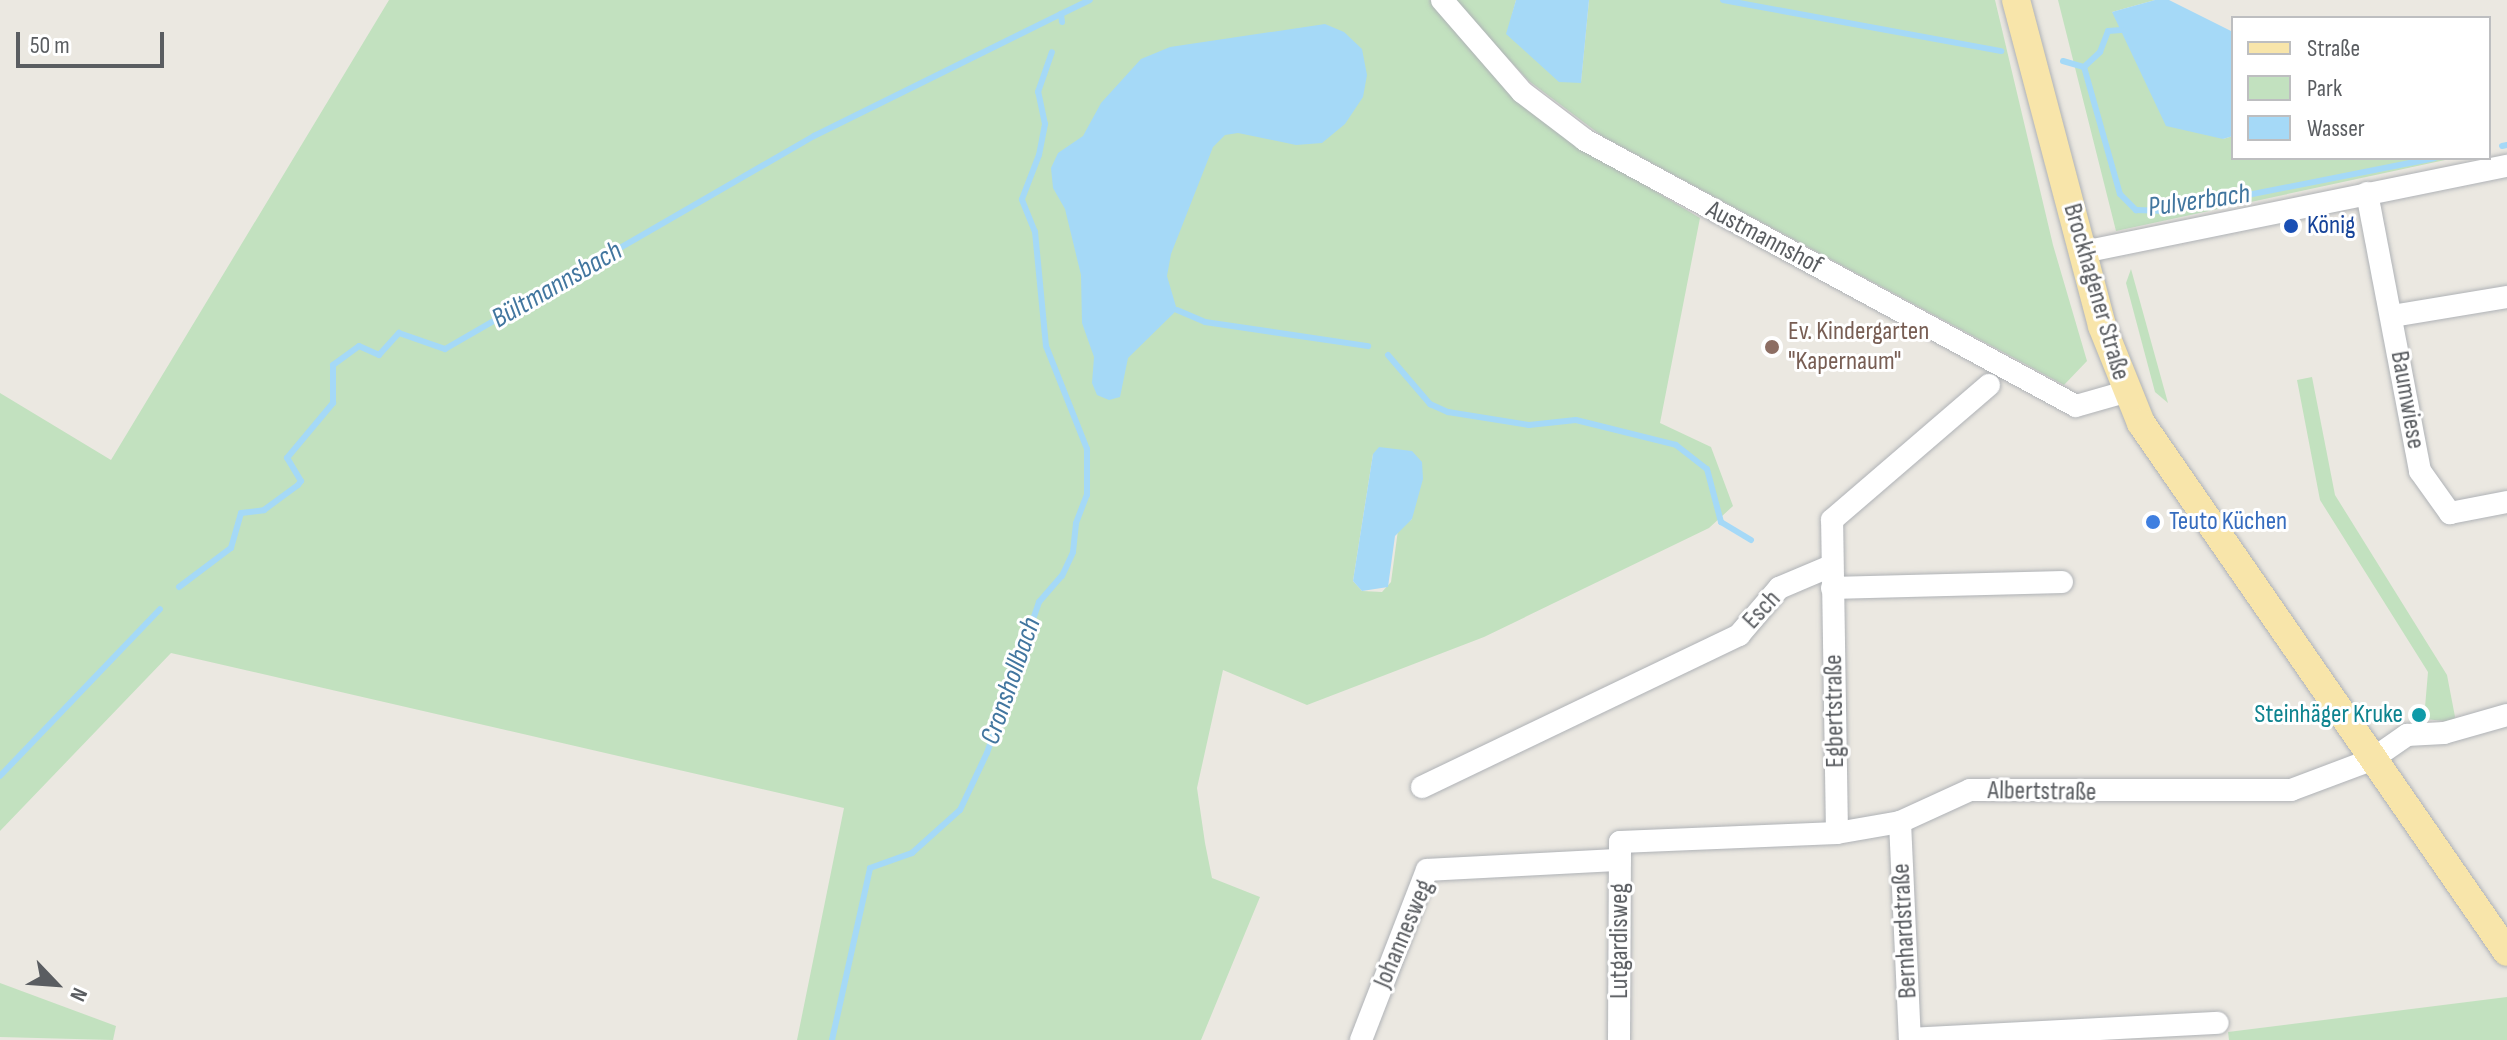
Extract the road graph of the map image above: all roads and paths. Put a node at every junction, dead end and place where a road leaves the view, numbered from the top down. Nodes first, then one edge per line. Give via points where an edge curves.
1 (1442, 0) edge
2 (2016, 0) edge
3 (2507, 166) edge
4 (2367, 193) junction
5 (2083, 252) junction
6 (2507, 297) edge
7 (2392, 316) junction
8 (1989, 385) dead end
9 (2125, 392) junction
10 (2507, 502) edge
11 (1831, 566) junction
12 (2062, 582) dead end
13 (1832, 588) junction
14 (2507, 715) edge
15 (2371, 760) junction
16 (1422, 787) dead end
17 (1900, 822) junction
18 (1837, 833) junction
19 (1620, 851) junction
20 (2507, 952) edge
21 (2218, 1023) dead end
22 (1361, 1040) edge
23 (1619, 1040) edge
24 (1910, 1040) edge

1 - 9 street, Austmannshof via 1522,92 1585,140 2076,406
2 - 5 main road, Brockhagener Straße
3 - 4 street
4 - 5 street
4 - 7 street, Baumwiese
5 - 9 main road, Brockhagener Straße
6 - 7 street, Baumwiese
7 - 10 street, Baumwiese via 2420,471 2450,513
8 - 11 street via 1832,520
9 - 15 main road, Brockhagener Straße via 2180,484
11 - 13 street, Egbertstraße
11 - 16 street, Esch via 1779,588 1739,635
12 - 13 street
13 - 18 street, Egbertstraße
14 - 15 street, Albertstraße via 2444,733 2407,735
15 - 17 street, Albertstraße via 2291,790 1970,790
15 - 20 main road, Brockhagener Straße
17 - 18 street, Albertstraße
17 - 24 street, Bernhardstraße
18 - 19 street, Albertstraße
19 - 22 street, Johannesweg via 1427,870
19 - 23 street, Lutgardisweg
21 - 24 street

